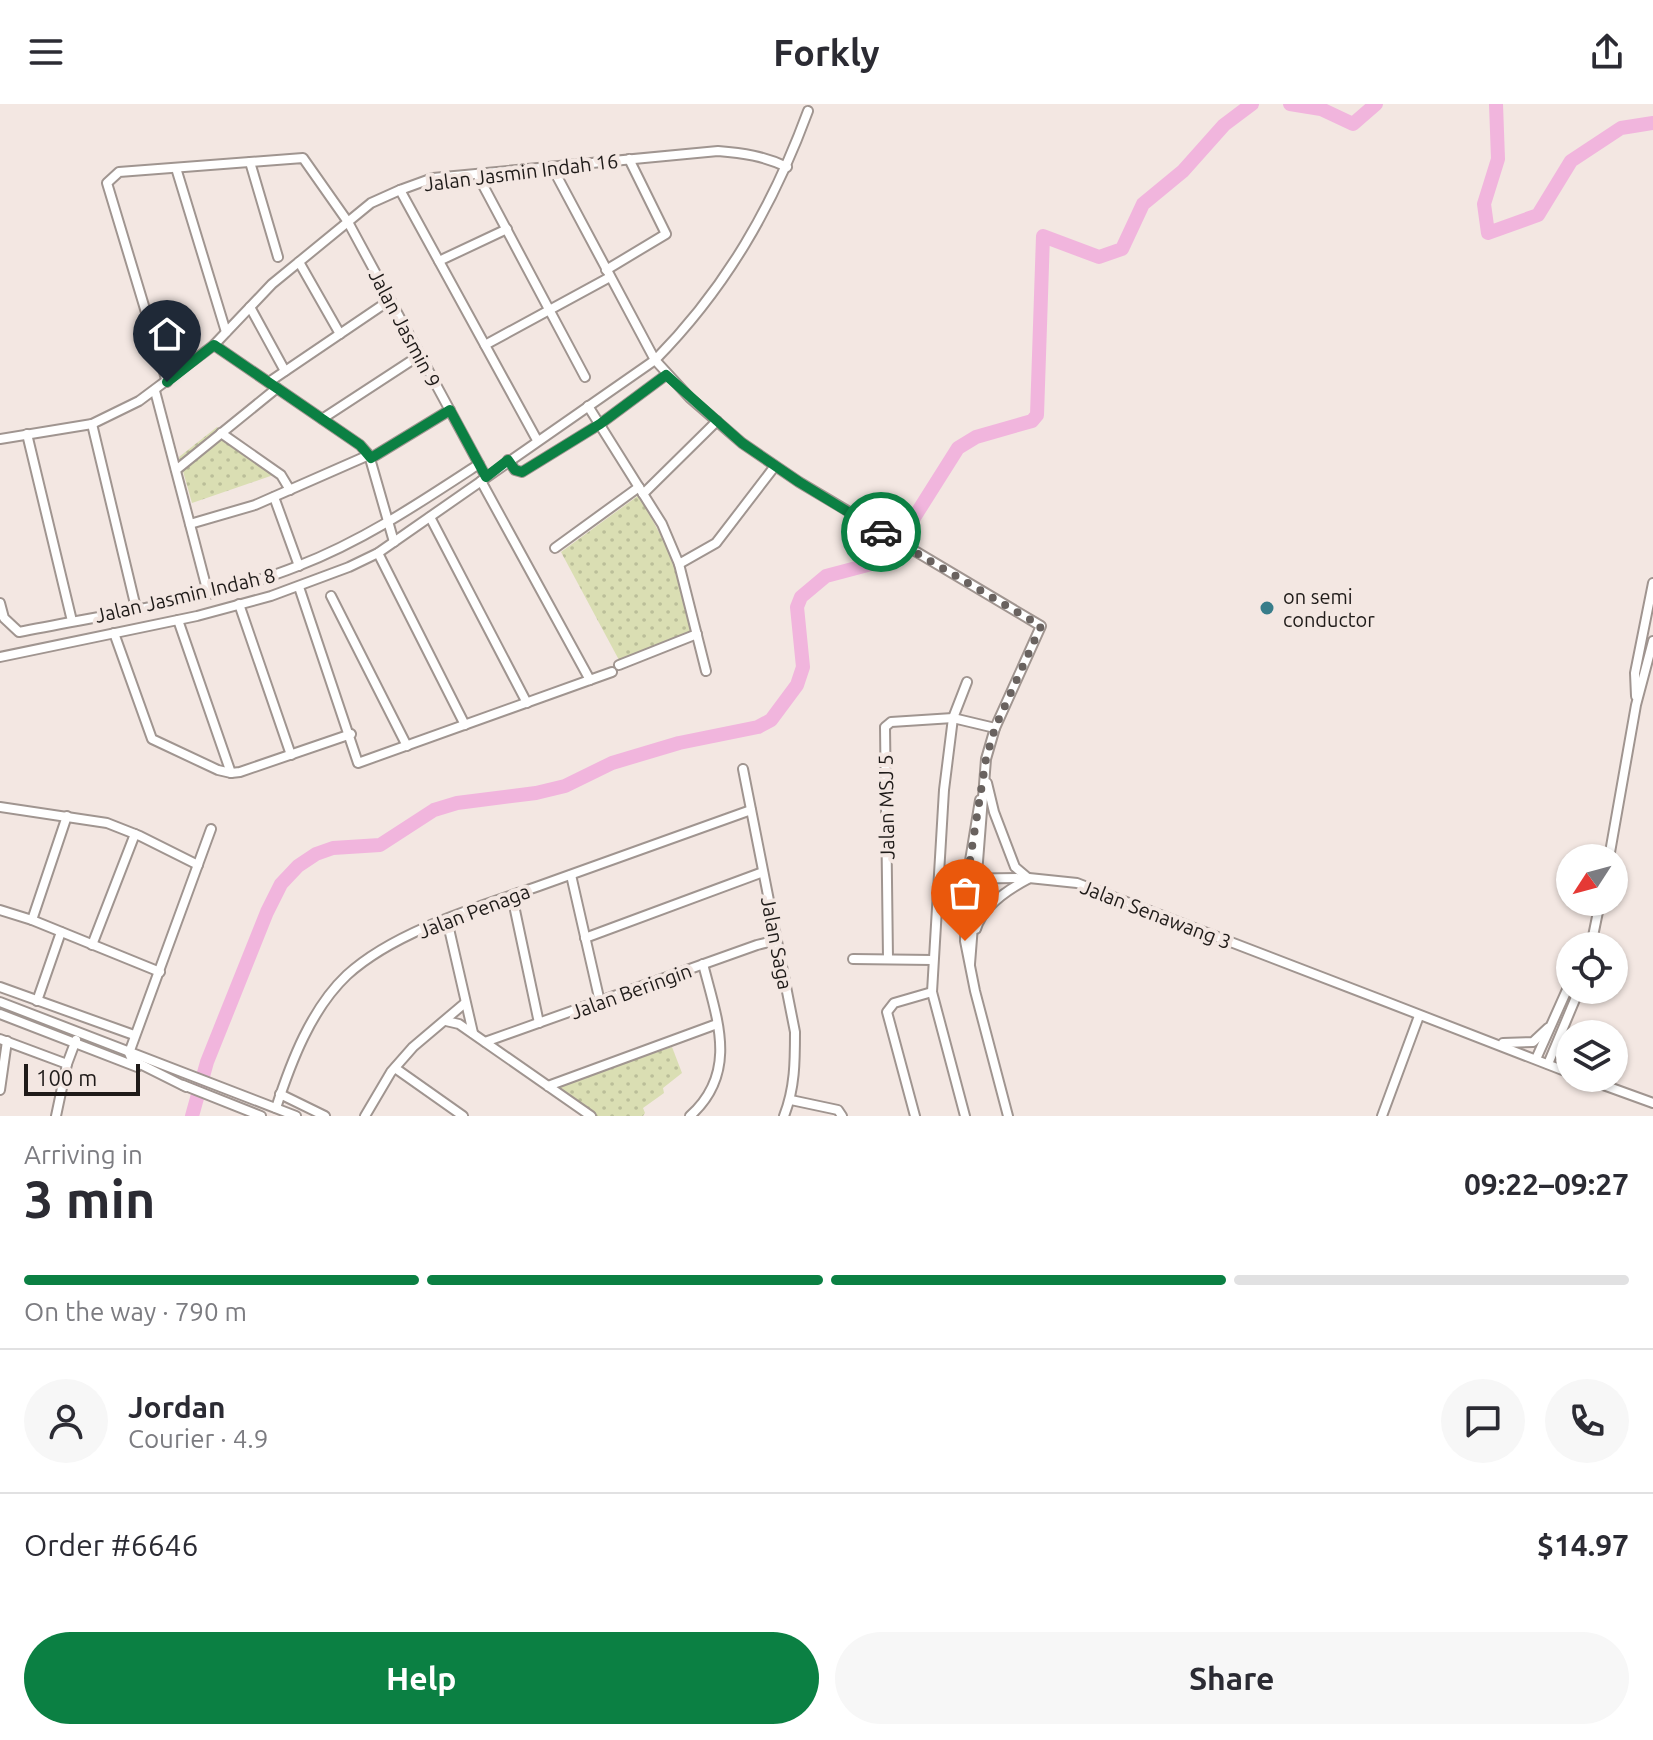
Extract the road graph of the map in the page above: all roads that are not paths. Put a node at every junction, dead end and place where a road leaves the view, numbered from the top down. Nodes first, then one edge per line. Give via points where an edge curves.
1 (808, 111) dead end
2 (629, 159) junction
3 (250, 162) junction
4 (552, 167) junction
5 (787, 167) junction
6 (176, 168) junction
7 (477, 174) junction
8 (400, 190) junction
9 (348, 222) junction
10 (507, 229) junction
11 (278, 257) dead end
12 (439, 261) junction
13 (299, 262) junction
14 (608, 274) junction
15 (390, 300) junction
16 (250, 307) junction
17 (550, 310) junction
18 (226, 332) junction
19 (340, 334) junction
20 (214, 345) junction
21 (485, 345) junction
22 (420, 355) junction
23 (655, 360) junction
24 (285, 371) junction
25 (666, 375) junction
26 (585, 377) dead end
27 (167, 382) junction
28 (273, 385) junction
29 (155, 391) junction
30 (588, 406) junction
31 (450, 410) junction
32 (322, 419) junction
33 (717, 421) junction
34 (92, 424) junction
35 (600, 424) junction
36 (221, 433) junction
37 (27, 434) junction
38 (0, 439) edge
39 (537, 440) junction
40 (370, 457) junction
41 (508, 460) junction
42 (479, 464) junction
43 (775, 466) junction
44 (176, 470) junction
45 (483, 479) junction
46 (290, 490) junction
47 (641, 491) junction
48 (274, 497) junction
49 (430, 517) junction
50 (389, 522) junction
51 (190, 524) junction
52 (394, 542) junction
53 (555, 548) dead end
54 (378, 553) junction
55 (679, 564) junction
56 (299, 566) junction
57 (1653, 583) edge
58 (299, 587) junction
59 (208, 593) junction
60 (331, 596) dead end
61 (0, 603) edge
62 (239, 604) junction
63 (136, 608) junction
64 (178, 620) junction
65 (72, 621) junction
66 (114, 633) junction
67 (697, 634) junction
68 (1653, 641) edge
69 (0, 657) edge
70 (619, 665) dead end
71 (706, 671) dead end
72 (612, 672) dead end
73 (590, 680) junction
74 (967, 682) dead end
75 (527, 703) junction
76 (1636, 705) junction
77 (953, 718) junction
78 (465, 725) junction
79 (995, 728) junction
80 (351, 734) junction
81 (407, 746) junction
82 (291, 755) junction
83 (986, 759) junction
84 (743, 769) dead end
85 (231, 773) junction
86 (983, 791) junction
87 (0, 807) edge
88 (751, 810) junction
89 (67, 816) junction
90 (211, 829) dead end
91 (135, 834) junction
92 (1611, 844) edge
93 (198, 865) junction
94 (763, 872) junction
95 (571, 875) junction
96 (1029, 878) junction
97 (940, 879) junction
98 (967, 879) junction
99 (977, 879) junction
100 (512, 896) junction
101 (0, 910) edge
102 (32, 920) junction
103 (447, 920) junction
104 (61, 932) junction
105 (585, 938) junction
106 (777, 940) junction
107 (972, 942) junction
108 (92, 945) junction
109 (888, 958) junction
110 (853, 959) dead end
111 (932, 960) junction
112 (703, 964) junction
113 (970, 964) junction
114 (160, 972) junction
115 (0, 987) edge
116 (932, 992) junction
117 (37, 1001) junction
118 (0, 1002) edge
119 (600, 1002) junction
120 (465, 1003) junction
121 (1561, 1004) edge
122 (1574, 1004) edge
123 (0, 1014) edge
124 (1570, 1014) junction
125 (1419, 1016) junction
126 (1568, 1020) edge
127 (446, 1021) junction
128 (1554, 1022) junction
129 (539, 1023) junction
130 (717, 1024) junction
131 (80, 1032) junction
132 (473, 1034) junction
133 (134, 1035) junction
134 (4, 1040) edge
135 (75, 1042) junction
136 (485, 1042) junction
137 (1498, 1043) junction
138 (129, 1050) junction
139 (1536, 1059) junction
140 (67, 1064) junction
141 (1548, 1064) junction
142 (1556, 1066) edge
143 (395, 1068) junction
144 (548, 1086) junction
145 (186, 1087) junction
146 (0, 1090) edge
147 (1623, 1092) edge
148 (280, 1094) junction
149 (791, 1100) junction
150 (1653, 1103) edge
151 (276, 1108) junction
152 (256, 1115) edge
153 (56, 1116) edge
154 (296, 1116) edge
155 (325, 1116) edge
156 (365, 1116) edge
157 (463, 1116) edge
158 (591, 1116) edge
159 (690, 1116) edge
160 (784, 1116) edge
161 (842, 1116) edge
162 (915, 1116) edge
163 (965, 1116) edge
164 (1008, 1116) edge
165 (1382, 1116) edge

1 - 5 street
2 - 4 street, Jalan Jasmin Indah 16
2 - 5 street, Jalan Jasmin Indah 16 via 718,151 749,153
2 - 14 street via 666,234
3 - 6 street
3 - 9 street, Jalan Jasmin 9 via 303,158
3 - 11 street
4 - 7 street, Jalan Jasmin Indah 16
4 - 14 street
5 - 23 street via 722,282
6 - 18 street
6 - 27 street via 119,172 107,183
7 - 8 street, Jalan Jasmin Indah 16 via 433,178
7 - 10 street
8 - 9 street, Jalan Jasmin Indah 16 via 371,203
8 - 12 street
9 - 13 street, Jalan Jasmin Indah 16
9 - 15 street, Jalan Jasmin 9
10 - 12 street
10 - 17 street
12 - 21 street
13 - 16 street, Jalan Jasmin Indah 16
13 - 19 street
14 - 17 street
14 - 23 street
15 - 19 street
15 - 22 street, Jalan Jasmin 9
16 - 18 street, Jalan Jasmin Indah 16
16 - 24 street
17 - 21 street
17 - 26 street
18 - 20 street, Jalan Jasmin Indah 16
19 - 24 street
20 - 27 street, Jalan Jasmin Indah 16
20 - 28 street
21 - 39 street
22 - 31 street, Jalan Jasmin 9
22 - 32 street
23 - 25 street
23 - 30 street
24 - 28 street
25 - 33 street
25 - 35 street
27 - 29 street, Jalan Jasmin Indah 16
28 - 32 street
28 - 36 street
29 - 34 street, Jalan Jasmin Indah 16
29 - 44 street
30 - 35 street
30 - 39 street
31 - 40 street
31 - 42 street, Jalan Jasmin 9
32 - 40 street
33 - 43 street
33 - 47 street
34 - 37 street, Jalan Jasmin Indah 16
34 - 63 street
35 - 41 street via 522,472
35 - 47 street
36 - 44 street
36 - 46 street via 281,475
37 - 38 street, Jalan Jasmin Indah 16
37 - 65 street
39 - 41 street
40 - 46 street
40 - 50 street
41 - 45 street
42 - 45 street, Jalan Jasmin 9
42 - 50 street, Jalan Jasmin Indah 8
43 - 55 street via 716,543
43 - 79 street via 1041,626
44 - 51 street
45 - 49 street
45 - 73 street, Jalan Jasmin 9
46 - 48 street
47 - 53 street
47 - 55 street
48 - 51 street
48 - 56 street
49 - 52 street
49 - 75 street
50 - 52 street
50 - 56 street, Jalan Jasmin Indah 8
51 - 59 street
52 - 54 street
54 - 58 street
54 - 78 street
55 - 67 street
56 - 59 street, Jalan Jasmin Indah 8
57 - 76 street via 1635,673
58 - 62 street
58 - 80 street
59 - 63 street, Jalan Jasmin Indah 8
60 - 81 street
61 - 65 street, Jalan Jasmin Indah 8 via 4,618 19,632
62 - 64 street
62 - 82 street
63 - 65 street, Jalan Jasmin Indah 8
64 - 66 street
64 - 85 street
66 - 69 street
66 - 85 street via 152,739
67 - 70 street
67 - 71 street
68 - 76 street
72 - 73 street
73 - 75 street
74 - 77 street
75 - 78 street
76 - 92 street
77 - 79 street
77 - 97 street
77 - 109 street, Jalan MSJ 5 via 891,722 885,727
78 - 81 street
79 - 83 street
80 - 81 street via 358,763
80 - 82 street
82 - 85 street
83 - 86 street
83 - 96 street via 994,812 1015,867
84 - 88 street, Jalan Saga
86 - 98 street
86 - 99 street
87 - 89 street
88 - 94 street, Jalan Saga
88 - 95 street, Jalan Penaga
89 - 91 street
89 - 102 street
90 - 93 street
91 - 93 street
91 - 108 street
93 - 114 street
94 - 105 street
94 - 106 street, Jalan Saga
95 - 100 street, Jalan Penaga
95 - 105 street
96 - 99 street, Jalan Senawang 3
96 - 107 street via 987,910
96 - 125 street, Jalan Senawang 3 via 1077,883
97 - 98 street, Jalan Senawang 3
97 - 111 street
98 - 99 street, Jalan Senawang 3
98 - 113 street via 965,941
99 - 107 street
100 - 103 street, Jalan Penaga
100 - 129 street
101 - 102 street
102 - 104 street
103 - 120 street
103 - 148 street, Jalan Penaga via 389,947 348,975 315,1017
104 - 108 street
104 - 117 street
105 - 119 street
106 - 112 street, Jalan Beringin
106 - 149 street, Jalan Saga via 795,1032
107 - 113 street
108 - 114 street
109 - 110 street
109 - 111 street
111 - 116 street
112 - 119 street, Jalan Beringin
112 - 130 street
113 - 164 street
114 - 133 street
115 - 117 street
116 - 162 street via 894,1003 887,1012
116 - 163 street
117 - 133 street
118 - 131 street
119 - 129 street, Jalan Beringin
120 - 127 street
120 - 132 street
121 - 128 street
122 - 124 street
123 - 135 street
124 - 126 street
124 - 141 street
125 - 137 street, Jalan Senawang 3
125 - 165 street
127 - 132 street
127 - 143 street
128 - 137 street via 1533,1042
128 - 139 street
129 - 136 street, Jalan Beringin
130 - 144 street
130 - 159 street via 720,1066 708,1099
131 - 135 street
131 - 138 street
132 - 136 street
133 - 138 street
134 - 140 street
134 - 146 street
135 - 140 street
135 - 145 street
136 - 144 street
137 - 139 street, Jalan Senawang 3
138 - 145 street via 132,1060
138 - 151 street
139 - 141 street, Jalan Senawang 3
140 - 153 street
141 - 142 street, Jalan Senawang 3
143 - 156 street
143 - 157 street
144 - 158 street
145 - 152 street
147 - 150 street
148 - 151 street, Jalan Penaga
148 - 155 street
149 - 160 street, Jalan Saga
149 - 161 street via 830,1107
151 - 154 street

